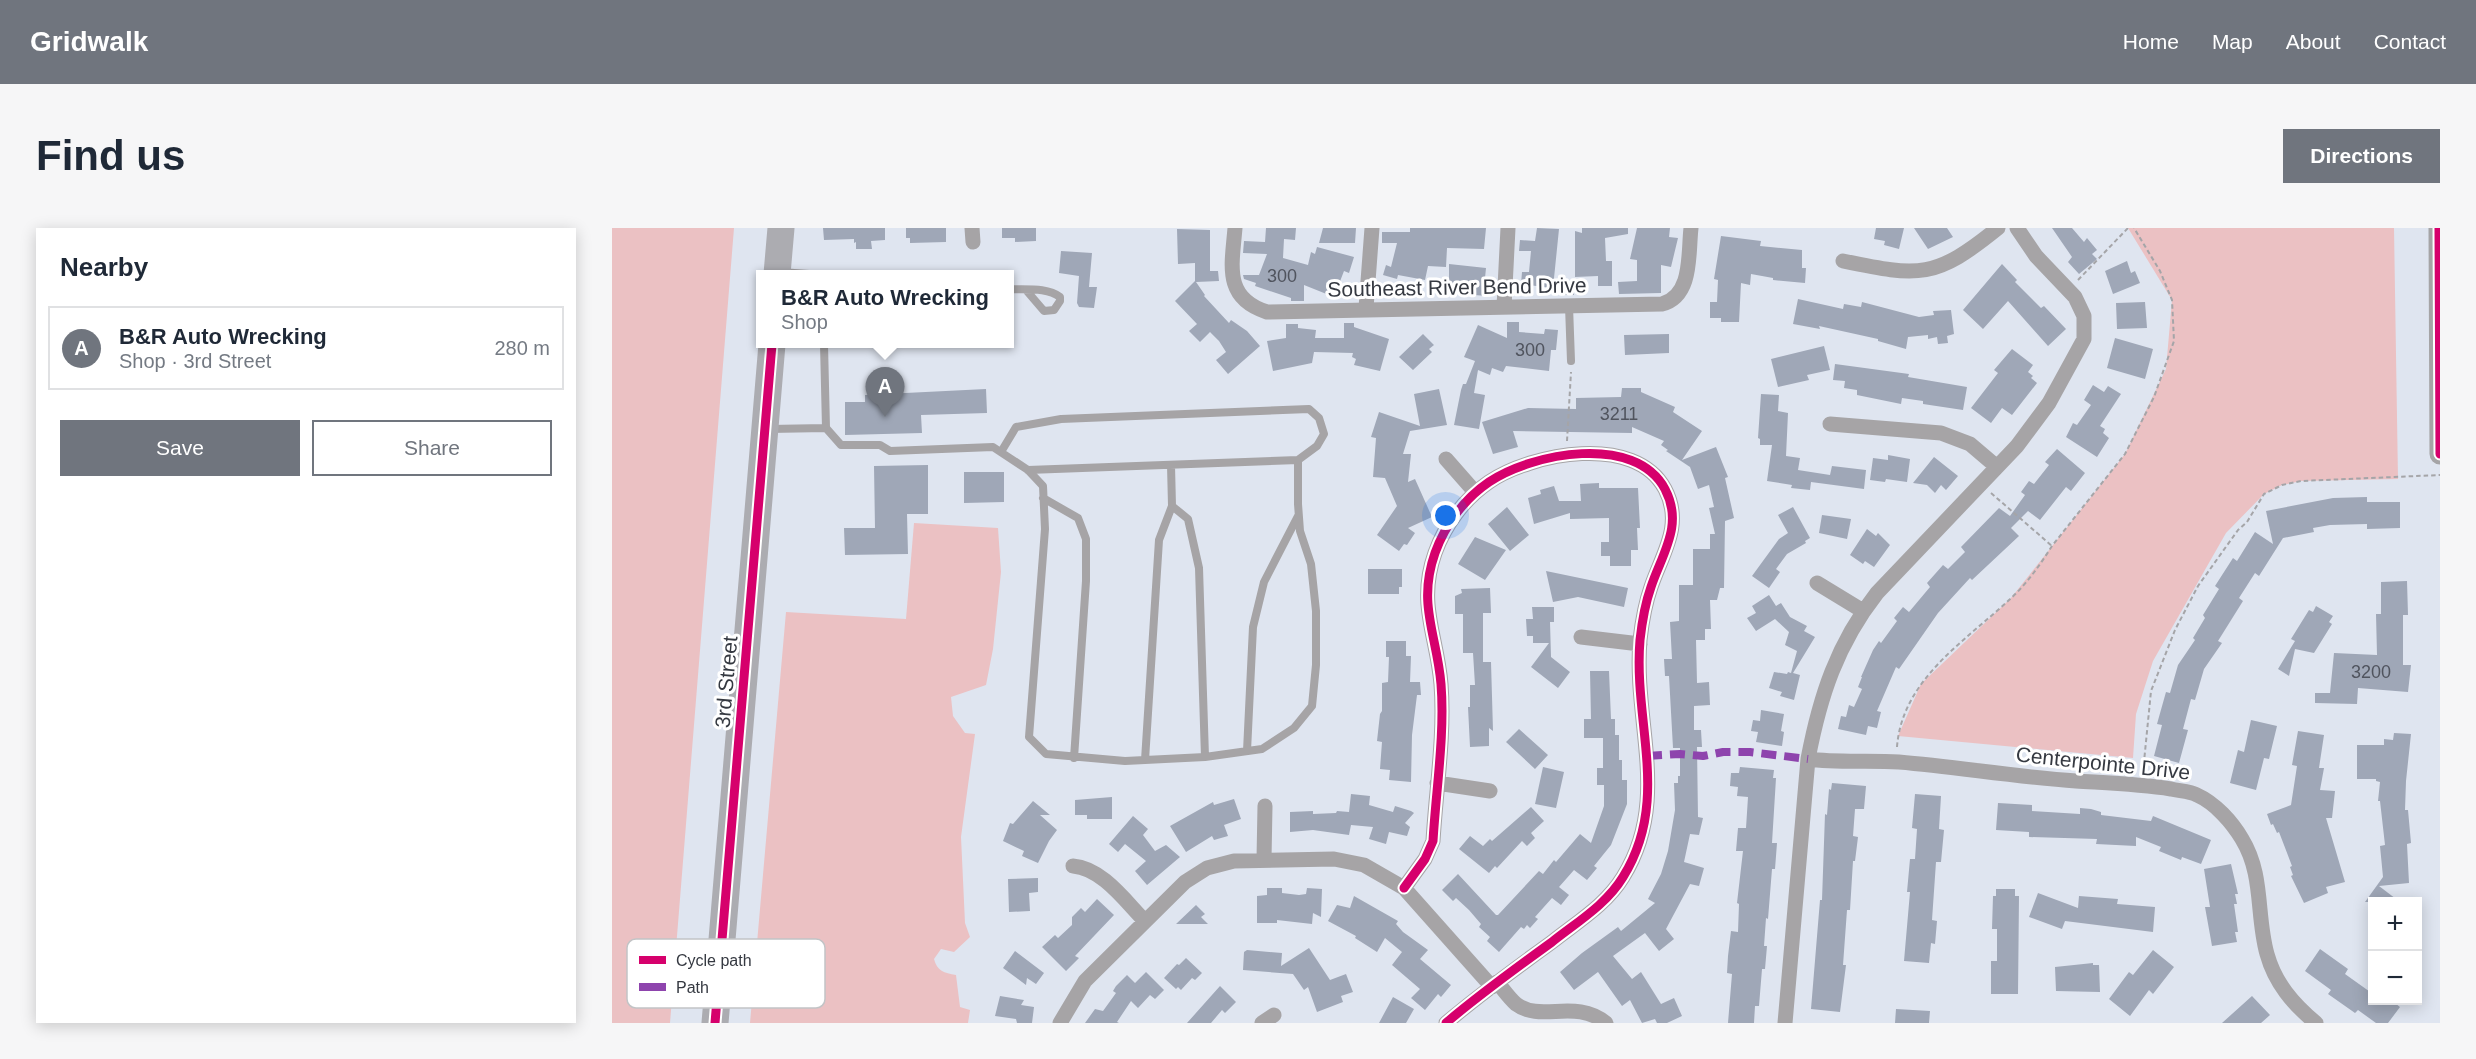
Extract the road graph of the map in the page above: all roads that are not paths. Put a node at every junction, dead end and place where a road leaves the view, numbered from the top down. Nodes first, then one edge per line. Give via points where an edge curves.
1 (781, 228) edge
2 (1235, 228) edge
3 (1372, 228) edge
4 (1508, 228) edge
5 (1691, 228) edge
6 (1998, 228) edge
7 (2017, 228) edge
8 (2439, 228) edge
9 (1843, 261) dead end
10 (777, 270) edge
11 (1014, 289) edge
12 (1026, 290) dead end
13 (1569, 306) junction
14 (1504, 307) junction
15 (1366, 309) junction
16 (772, 348) edge
17 (824, 348) edge
18 (1571, 361) road end
19 (1830, 424) dead end
20 (826, 428) junction
21 (765, 429) junction
22 (1000, 452) junction
23 (2440, 454) edge
24 (1446, 459) dead end
25 (1298, 460) junction
26 (1171, 465) junction
27 (1997, 467) junction
28 (1028, 470) junction
29 (1475, 492) junction
30 (1043, 498) junction
31 (1172, 506) junction
32 (1299, 515) junction
33 (1817, 583) dead end
34 (1863, 611) junction
35 (1581, 637) dead end
36 (1640, 644) junction
37 (1247, 751) junction
38 (1205, 757) junction
39 (1074, 758) junction
40 (1808, 759) junction
41 (1145, 760) junction
42 (1437, 783) junction
43 (1490, 791) dead end
44 (1264, 806) dead end
45 (1264, 859) junction
46 (1073, 866) dead end
47 (1404, 888) junction
48 (1144, 920) junction
49 (722, 939) edge
50 (1494, 984) junction
51 (716, 1008) edge
52 (715, 1023) edge
53 (1060, 1023) edge
54 (1446, 1023) edge
55 (1606, 1023) edge
56 (1785, 1023) edge
57 (2316, 1023) edge

1 - 10 highway
2 - 15 street, Southeast River Bend Drive via 1233,284 1254,308 1266,312
3 - 15 street
4 - 14 street
5 - 13 street, Southeast River Bend Drive via 1685,282 1676,298 1662,304
6 - 9 street via 1943,267 1894,272
7 - 27 street via 2036,256 2075,297 2084,316 2084,339 2045,409
8 - 23 street
11 - 12 lane
13 - 14 street, Southeast River Bend Drive
13 - 18 lane
14 - 15 street, Southeast River Bend Drive
16 - 21 highway, 3rd Street
17 - 20 lane
19 - 27 street via 1941,434 1970,444
20 - 21 lane
20 - 22 lane via 841,445 880,445 890,451 993,447
21 - 49 highway, 3rd Street
22 - 25 lane via 1016,427 1061,419 1309,409 1319,418 1324,434 1317,446
22 - 28 lane
24 - 29 street
25 - 26 lane
25 - 32 lane
26 - 28 lane
26 - 31 lane
27 - 34 street
28 - 30 lane via 1043,486
29 - 36 street via 1513,469 1566,456 1600,454 1632,460 1647,468 1670,501 1672,531 1650,591
29 - 42 street via 1440,540 1428,580 1427,610 1441,686
30 - 39 lane via 1078,518 1086,539
30 - 39 lane via 1045,529 1029,737 1046,754
31 - 38 lane via 1188,519 1199,567
31 - 41 lane via 1158,540
32 - 37 lane via 1264,582 1253,627
32 - 37 lane via 1311,564 1316,611 1312,706 1294,728 1262,749
33 - 34 street
34 - 40 street via 1835,660
35 - 36 street
36 - 50 street via 1649,790 1644,832 1635,856 1601,904
37 - 38 lane
38 - 41 lane
39 - 41 lane
40 - 56 street
40 - 57 street, Centerpointe Drive via 1896,762 2142,784 2196,794 2215,807 2242,838 2258,876 2267,953 2274,972 2284,992
42 - 43 street
42 - 47 street via 1433,841
44 - 45 street
45 - 47 street via 1349,861 1364,865
45 - 48 street via 1207,868 1185,882
46 - 48 street via 1091,871
47 - 50 street
48 - 53 street via 1085,981
50 - 54 street
50 - 55 street via 1527,1009 1577,1010
51 - 52 highway, 3rd Street

